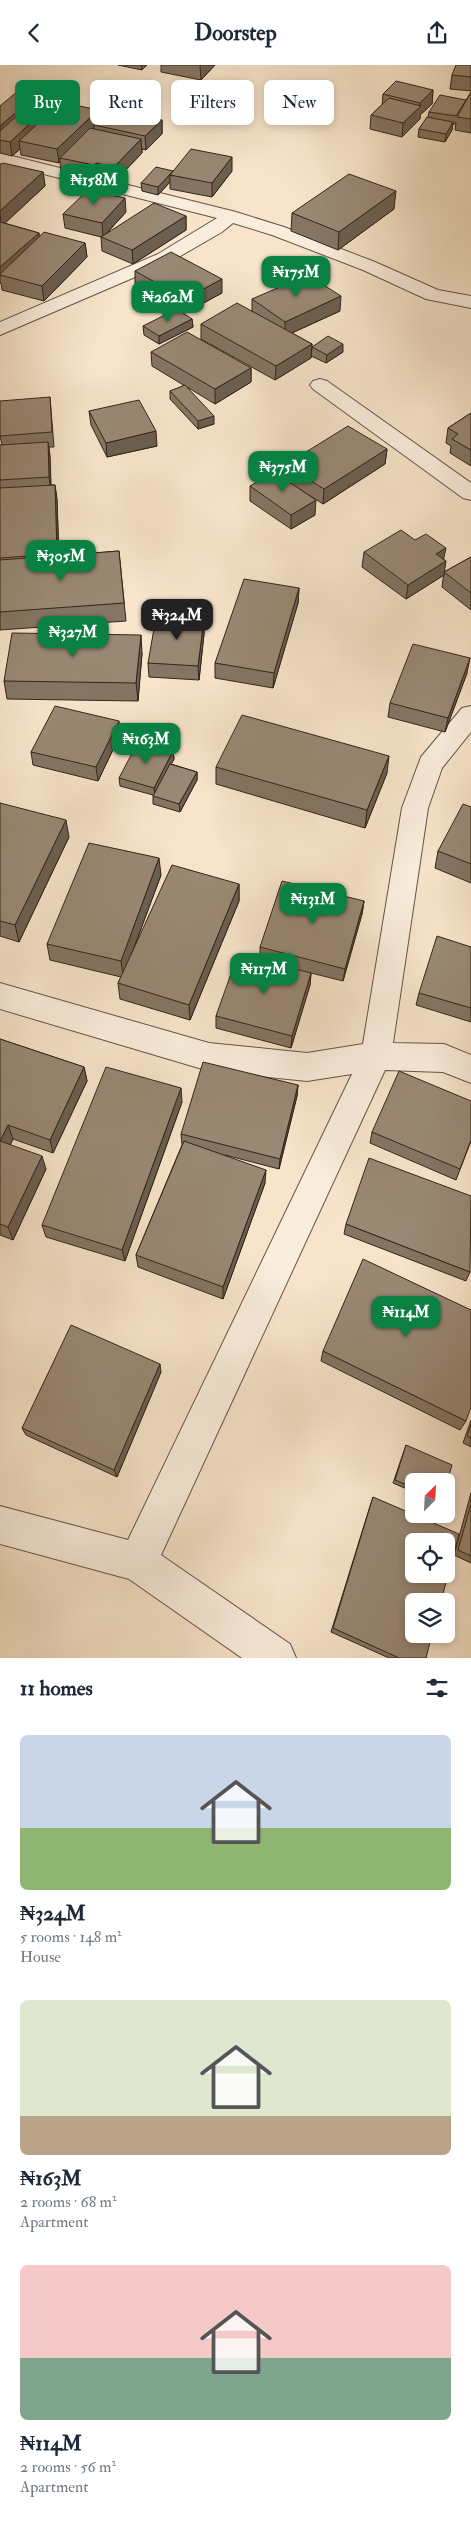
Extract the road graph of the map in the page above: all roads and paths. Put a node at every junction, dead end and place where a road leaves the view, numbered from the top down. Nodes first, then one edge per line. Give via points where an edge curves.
1 (0, 158) edge
2 (230, 216) junction
3 (471, 302) edge
4 (0, 307) edge
5 (33, 315) junction
6 (0, 329) edge
7 (320, 385) dead end
8 (471, 493) edge
9 (471, 715) edge
10 (0, 996) edge
11 (376, 1056) junction
12 (471, 1069) edge
13 (0, 1525) edge
14 (138, 1562) junction
15 (276, 1658) edge

1 - 2 street
2 - 3 street via 369,266 432,295
2 - 5 street via 216,228 164,258
4 - 5 street
5 - 6 street
7 - 8 street
9 - 11 street via 430,764 415,808
10 - 11 street via 209,1057 307,1067
11 - 12 street via 444,1058
11 - 14 street
13 - 14 street
14 - 15 street

